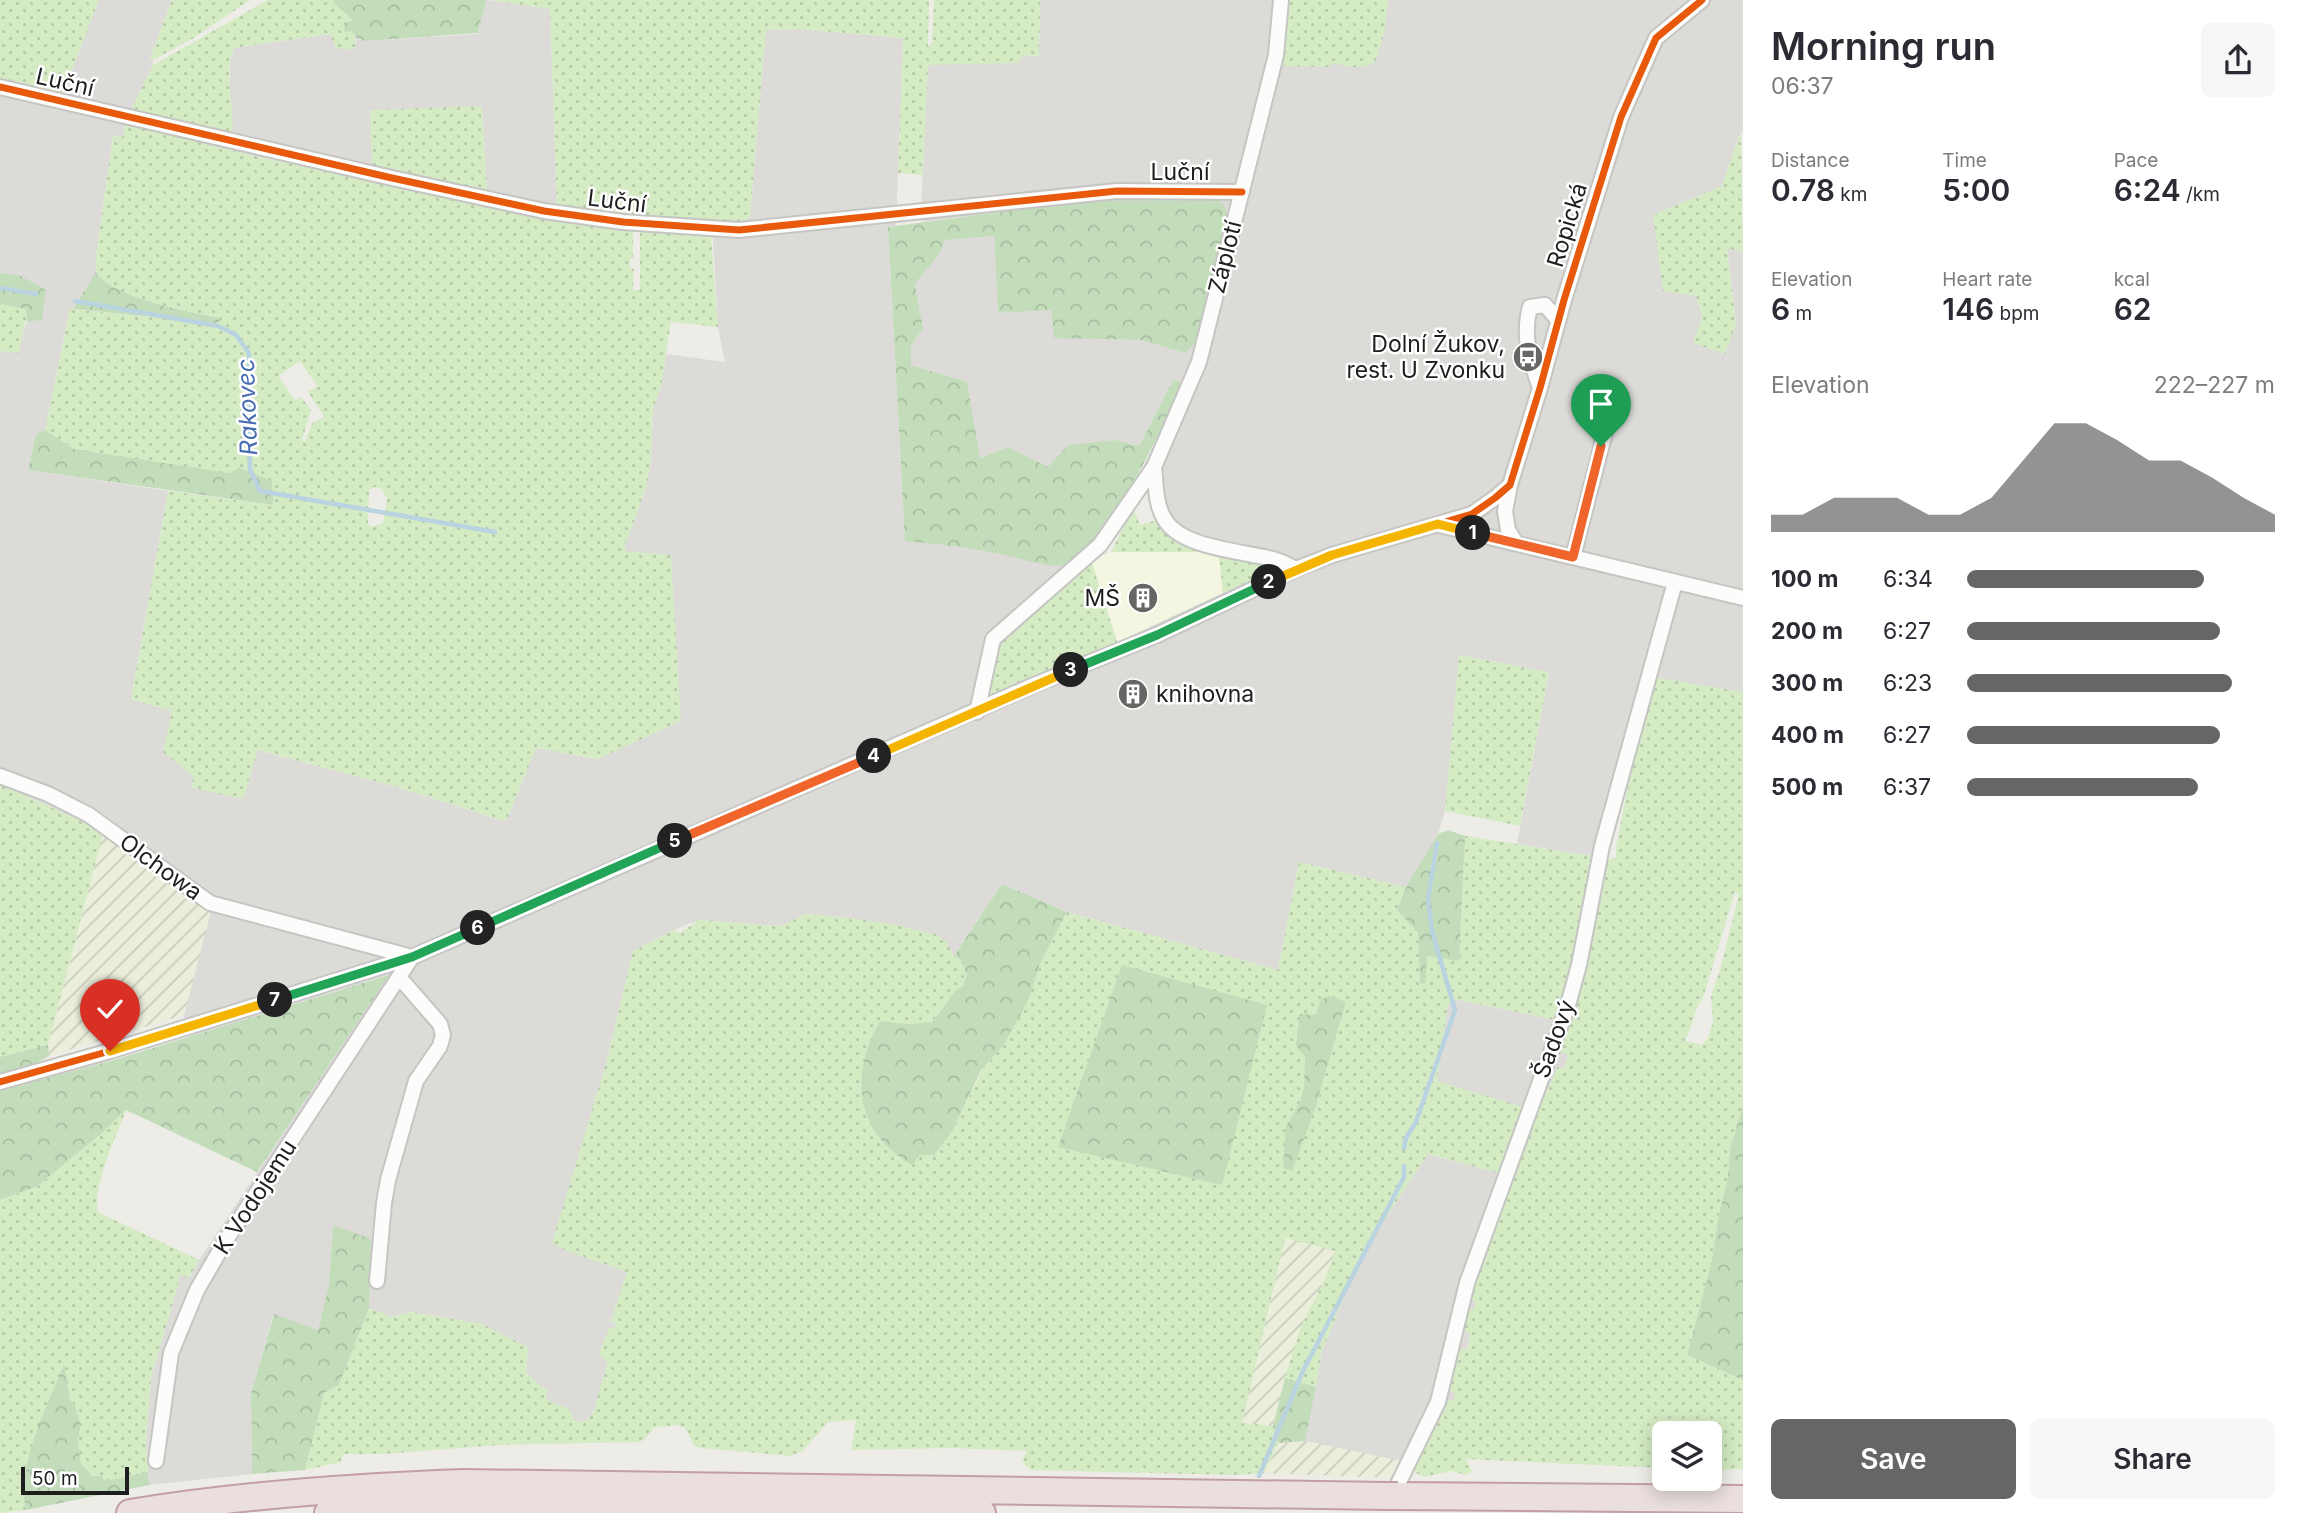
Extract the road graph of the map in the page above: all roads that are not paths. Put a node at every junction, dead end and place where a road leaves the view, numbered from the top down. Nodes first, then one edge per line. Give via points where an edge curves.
1 (1281, 0) edge
2 (1702, 0) edge
3 (0, 88) edge
4 (1242, 192) junction
5 (1558, 320) junction
6 (1540, 388) junction
7 (1610, 413) dead end
8 (1154, 467) junction
9 (1510, 485) junction
10 (1438, 524) junction
11 (1516, 542) junction
12 (1573, 557) junction
13 (1296, 569) junction
14 (1675, 582) junction
15 (1743, 598) edge
16 (977, 712) junction
17 (0, 776) edge
18 (412, 957) junction
19 (399, 977) junction
20 (0, 1082) edge
21 (377, 1282) dead end
22 (156, 1461) dead end
23 (1394, 1492) junction
24 (1743, 1499) edge
25 (130, 1513) edge
26 (328, 1513) edge
27 (982, 1513) edge

1 - 4 street, Záplotí via 1276,55
2 - 5 street, Ropická via 1656,38 1621,117
3 - 4 street, Luční via 544,211 624,222 739,230 1117,191
4 - 8 street, Záplotí via 1199,362
5 - 6 street, Ropická
5 - 6 street via 1545,305 1530,307 1525,325 1528,357
6 - 9 street, Ropická
7 - 12 street
8 - 13 street, Záplotí via 1158,503 1175,532
8 - 16 street, Záplotí via 1100,545 993,639
9 - 10 street via 1472,514
9 - 11 street, Ropická via 1505,511 1508,530
10 - 11 street
10 - 13 street
11 - 12 street
12 - 14 street
13 - 16 street
14 - 15 street
14 - 23 street, Šadový via 1602,846 1568,1004 1467,1283 1438,1402
16 - 18 street
17 - 18 street, Olchowa via 89,815 210,903
18 - 19 street, K Vodojemu
18 - 20 street
19 - 21 street via 440,1024 443,1035 416,1081 388,1180
19 - 22 street, K Vodojemu via 197,1290 171,1353
23 - 24 highway
23 - 25 highway via 464,1483 279,1493
26 - 27 highway via 464,1507

